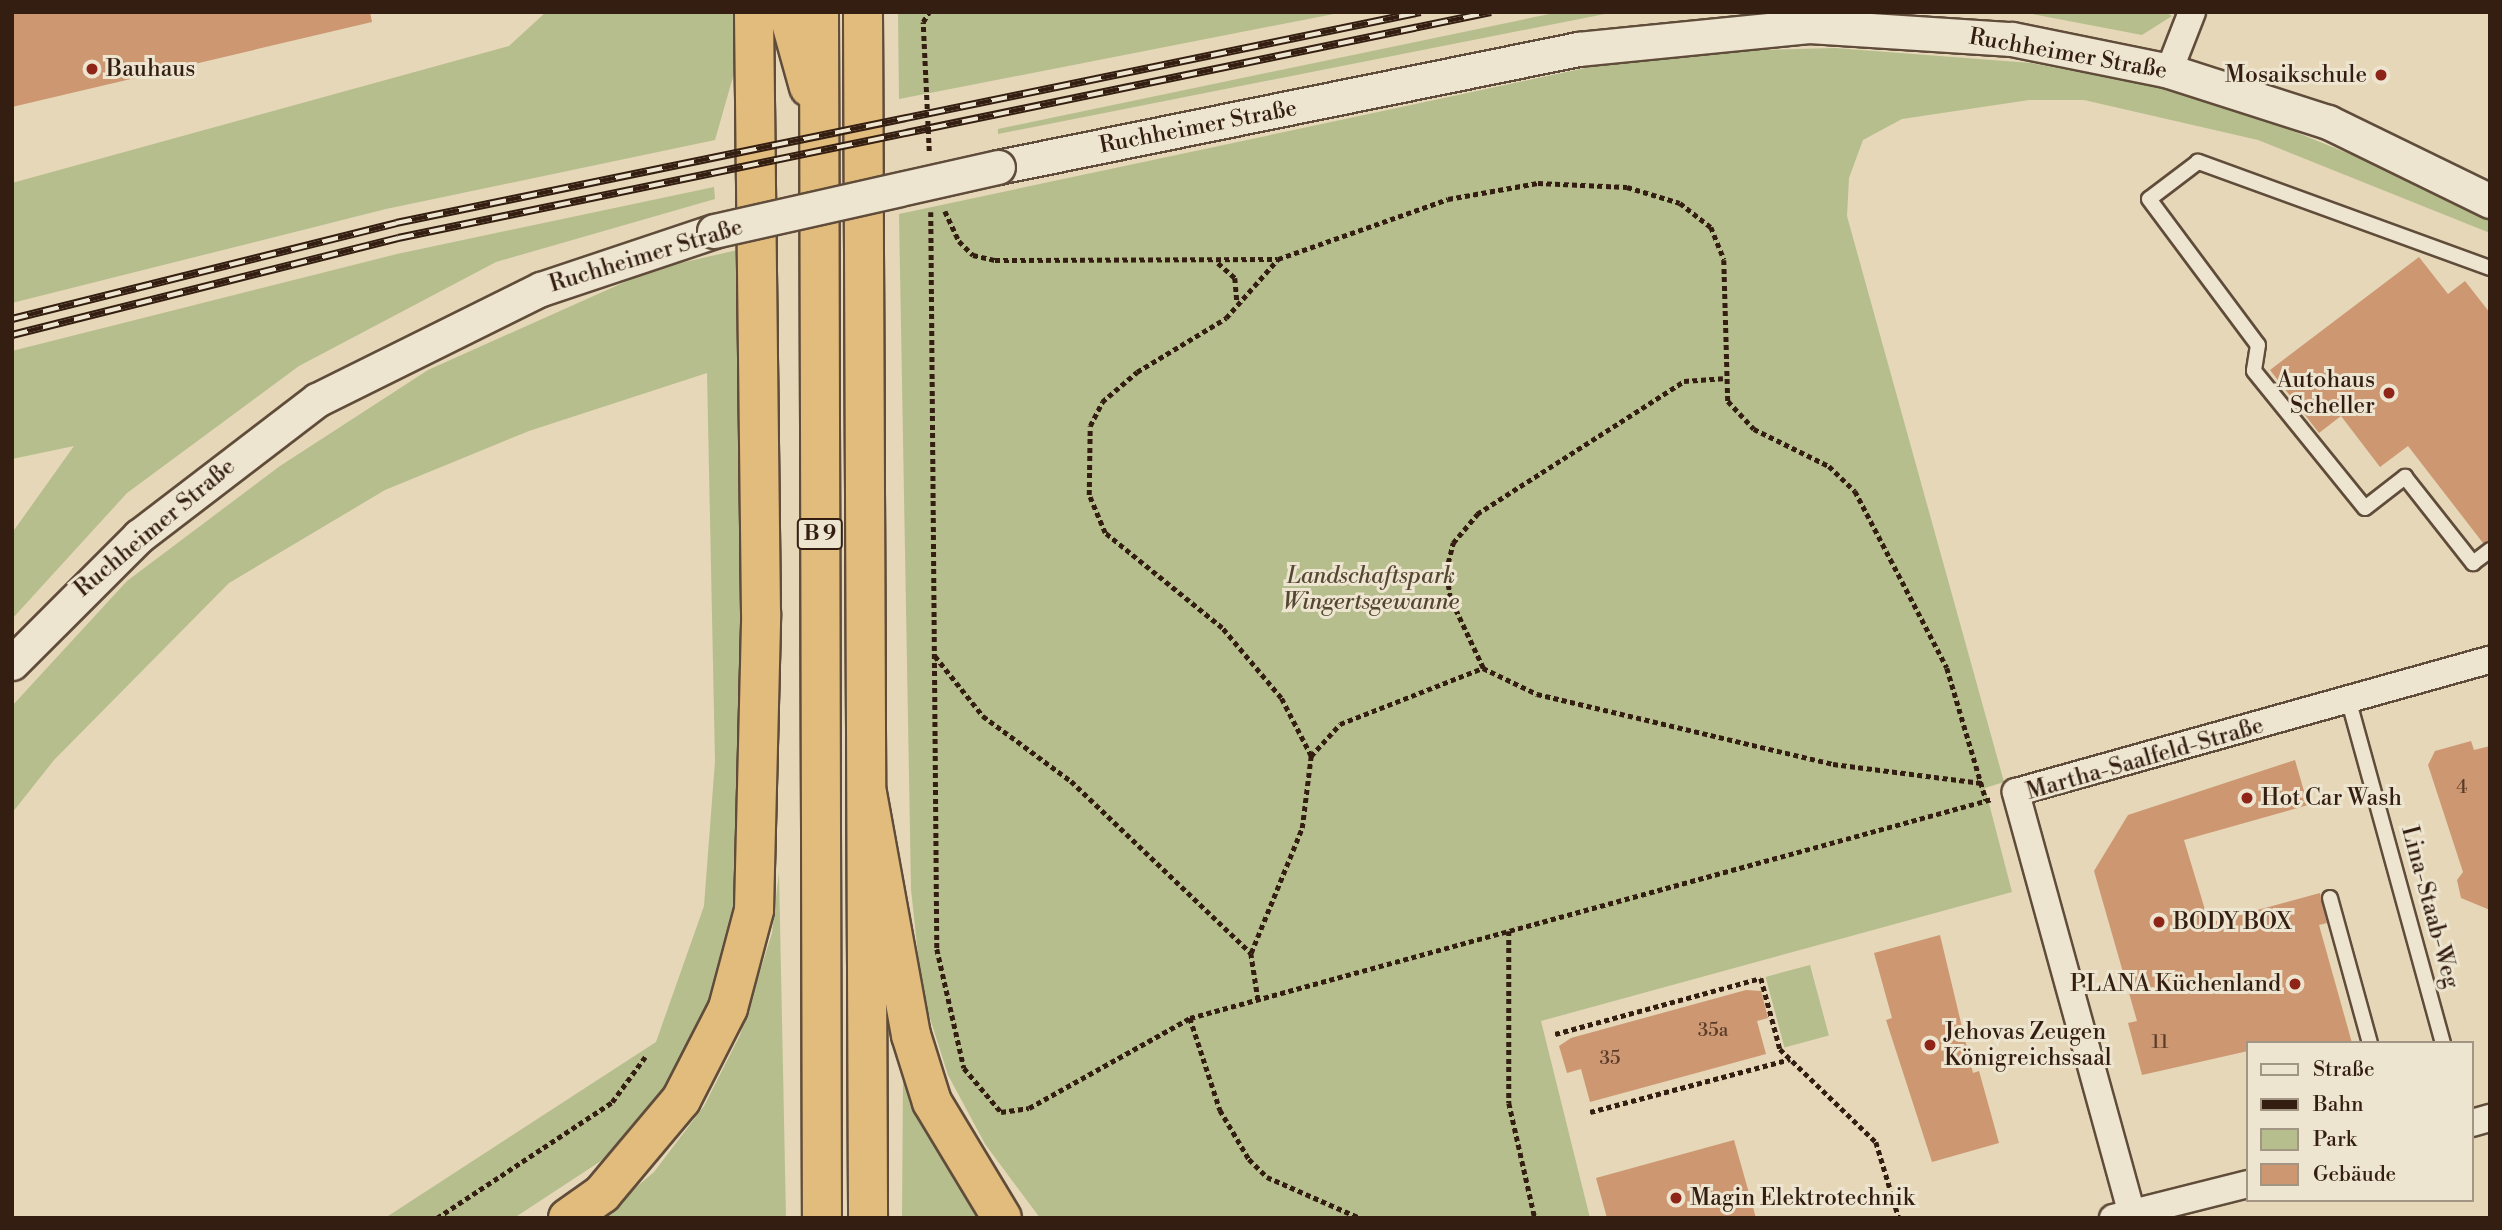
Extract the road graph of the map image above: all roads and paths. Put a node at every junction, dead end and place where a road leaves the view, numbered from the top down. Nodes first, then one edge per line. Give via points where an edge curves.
1 (754, 12) edge
2 (788, 12) edge
3 (819, 12) edge
4 (863, 12) edge
5 (929, 12) edge
6 (2192, 12) edge
7 (2169, 71) junction
8 (819, 111) junction
9 (929, 155) dead end
10 (2490, 201) edge
11 (937, 202) dead end
12 (930, 209) dead end
13 (1278, 259) junction
14 (1218, 262) junction
15 (2490, 268) edge
16 (1237, 302) junction
17 (1723, 378) junction
18 (2490, 550) edge
19 (934, 656) junction
20 (2490, 660) edge
21 (12, 663) edge
22 (1483, 668) junction
23 (2361, 699) junction
24 (1311, 756) junction
25 (1982, 783) junction
26 (2016, 792) junction
27 (867, 793) junction
28 (1986, 800) junction
29 (2330, 898) dead end
30 (1509, 931) junction
31 (1251, 953) junction
32 (1258, 999) junction
33 (1190, 1018) junction
34 (1555, 1034) dead end
35 (2369, 1041) edge
36 (2444, 1041) edge
37 (645, 1058) dead end
38 (1790, 1059) junction
39 (1590, 1112) dead end
40 (2246, 1185) edge
41 (2126, 1217) edge
42 (437, 1218) edge
43 (568, 1218) edge
44 (822, 1218) edge
45 (868, 1218) edge
46 (1002, 1218) edge
47 (1360, 1218) edge
48 (1535, 1218) edge
49 (1899, 1218) edge

1 - 43 highway via 761,613 754,910 728,1008 681,1100 656,1138 602,1194
2 - 8 highway, B 9 via 793,46
3 - 8 highway, B 9
4 - 27 highway, B 9
5 - 9 path via 923,22
6 - 7 street
7 - 10 street, Ruchheimer Straße via 2328,122
7 - 21 street, Ruchheimer Straße, bridge via 2012,39 1921,30 1810,26 1694,32 1578,49 998,167 714,231 541,289 317,400 101,568
8 - 44 highway, B 9
11 - 14 path via 959,241 973,255 995,260
12 - 19 path
13 - 14 path
13 - 16 path
13 - 17 path via 1448,199 1538,183 1627,187 1681,203 1711,227 1724,260 1730,317
14 - 16 path via 1235,278
15 - 18 lane via 2198,162 2149,199 2258,345 2254,371 2365,508 2405,477 2473,563
16 - 24 path via 1226,318 1137,372 1102,402 1086,454 1089,495 1105,533 1231,638 1281,698
17 - 22 path via 1684,381 1492,501 1453,542 1446,571 1450,598
17 - 25 path via 1728,401 1754,429 1829,466 1855,491 1947,668
19 - 31 path via 983,716 1071,782
19 - 33 path via 937,950 948,1016 978,1093 1001,1112 1029,1108
20 - 23 street, Martha-Saalfeld-Straße
22 - 24 path via 1340,724
22 - 25 path via 1537,694 1833,765
23 - 26 street, Martha-Saalfeld-Straße
23 - 36 lane, Lina-Staab-Weg
24 - 31 path via 1302,828
25 - 28 path
26 - 28 path
26 - 41 street, Martha-Saalfeld-Straße
27 - 45 highway, B 9
27 - 46 highway via 911,1035 932,1102
28 - 30 path
29 - 35 lane
30 - 32 path
30 - 48 path via 1509,1103
31 - 32 path
32 - 33 path
33 - 47 path via 1220,1110 1249,1159 1267,1177
34 - 38 path via 1761,978 1780,1049
37 - 42 path via 612,1102
38 - 39 path
38 - 49 path via 1876,1142
40 - 41 street

